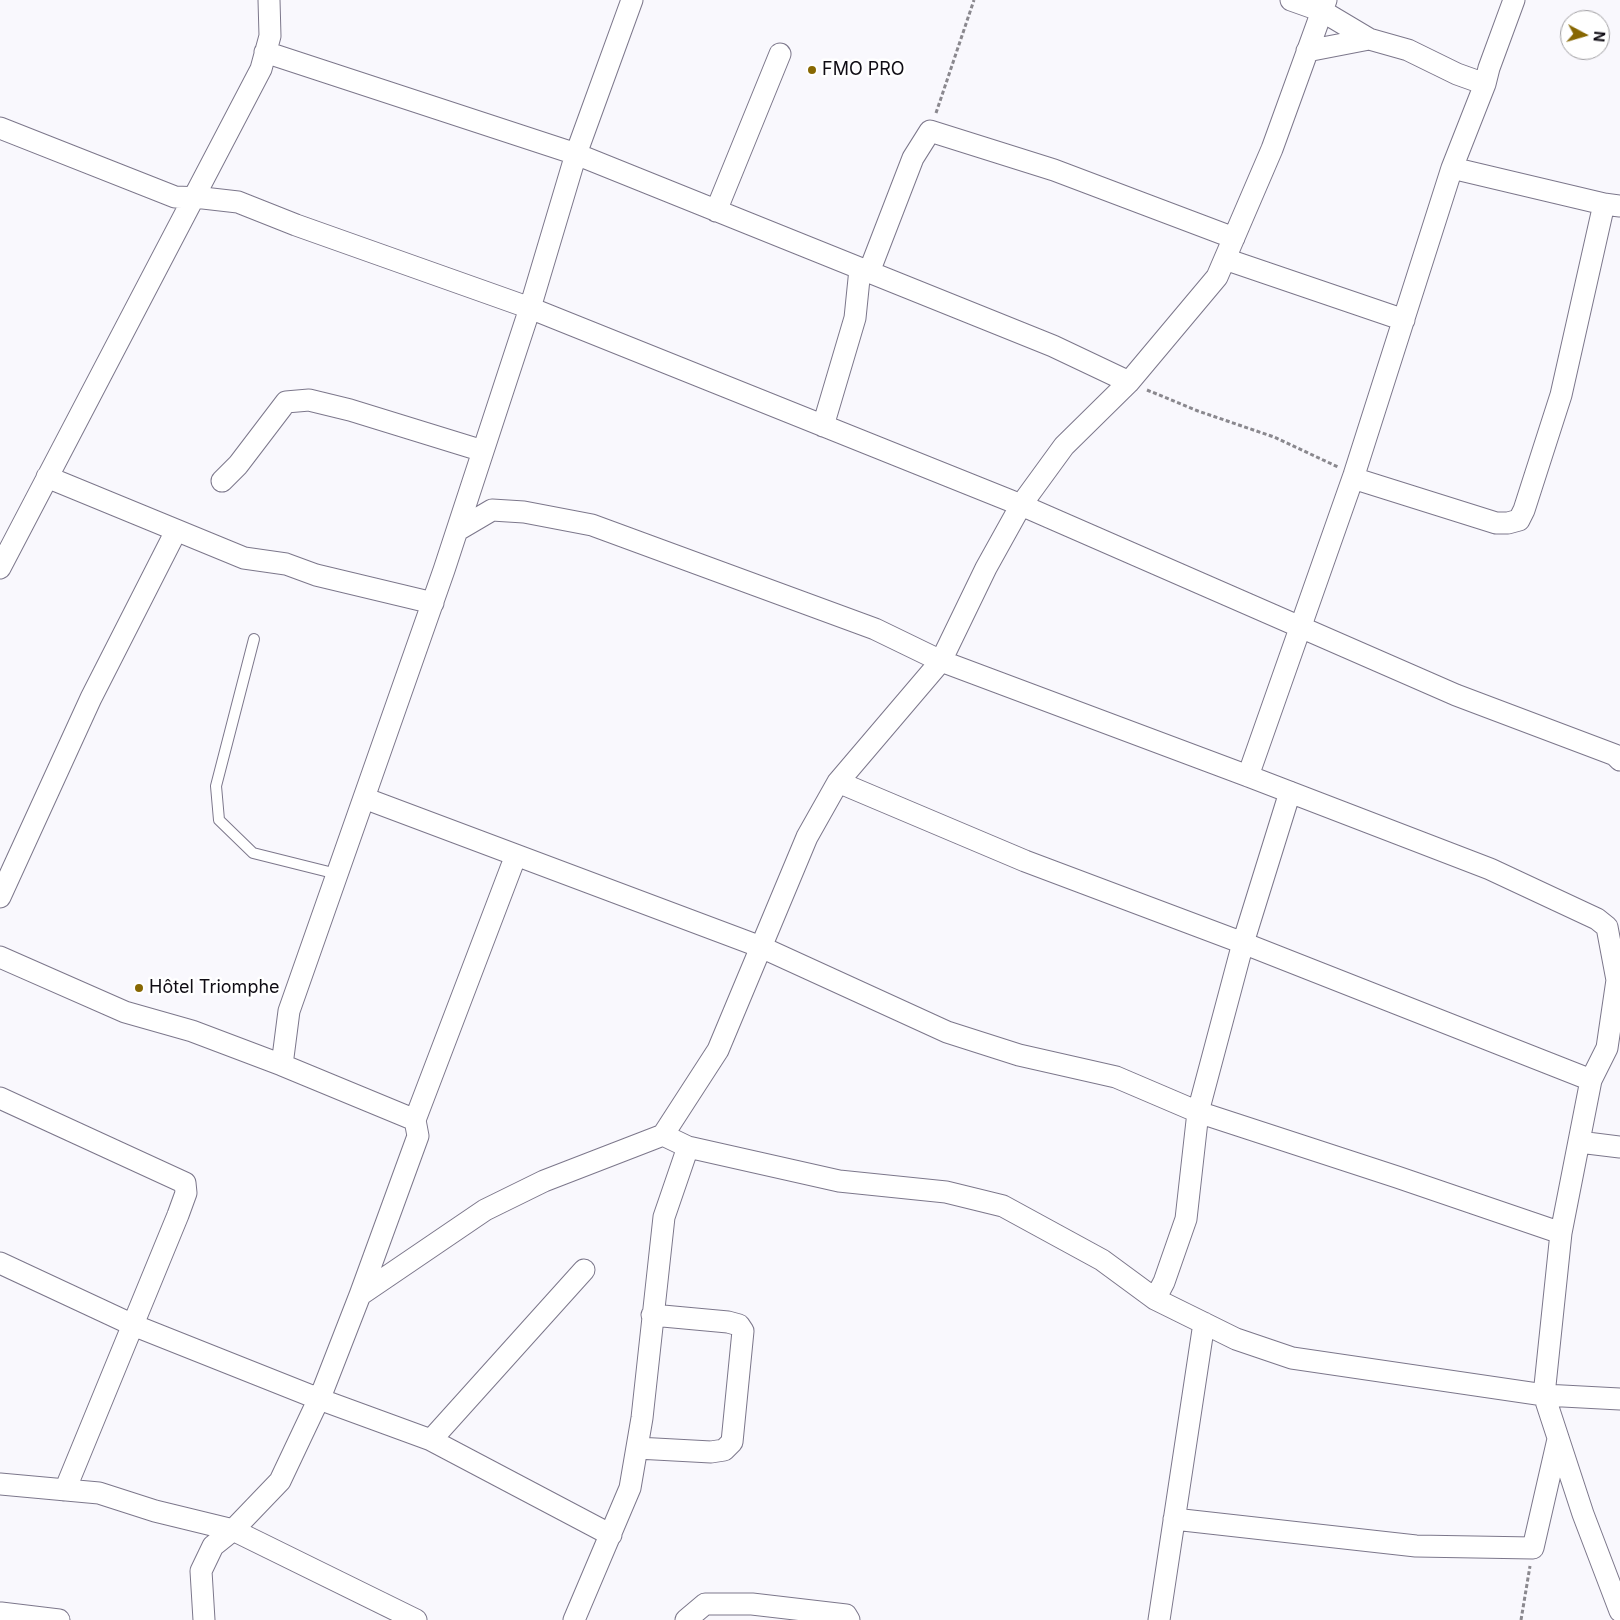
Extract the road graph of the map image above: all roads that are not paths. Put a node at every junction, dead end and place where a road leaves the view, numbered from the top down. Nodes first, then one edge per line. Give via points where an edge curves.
1 (270, 0) edge
2 (1291, 0) edge
3 (1514, 0) edge
4 (628, 1) edge
5 (1324, 5) edge
6 (1368, 40) junction
7 (266, 52) junction
8 (1307, 52) junction
9 (780, 54) dead end
10 (1485, 84) junction
11 (0, 128) edge
12 (576, 154) junction
13 (1452, 168) junction
14 (193, 197) junction
15 (1612, 205) edge
16 (716, 211) junction
17 (1234, 238) junction
18 (1225, 259) junction
19 (864, 271) junction
20 (530, 308) junction
21 (1404, 320) junction
22 (1129, 382) junction
23 (824, 426) junction
24 (483, 452) junction
25 (1354, 475) junction
26 (47, 477) junction
27 (222, 481) dead end
28 (1022, 504) junction
29 (458, 530) junction
30 (176, 531) junction
31 (0, 568) edge
32 (433, 603) junction
33 (1301, 627) junction
34 (254, 639) dead end
35 (941, 661) junction
36 (1618, 752) edge
37 (1248, 776) junction
38 (838, 782) junction
39 (1290, 792) junction
40 (364, 798) junction
41 (516, 855) junction
42 (337, 874) junction
43 (0, 897) edge
44 (1243, 943) junction
45 (761, 947) junction
46 (0, 957) edge
47 (1618, 989) edge
48 (282, 1065) junction
49 (1591, 1080) junction
50 (0, 1098) edge
51 (1198, 1112) junction
52 (415, 1120) junction
53 (662, 1135) junction
54 (1579, 1142) junction
55 (688, 1147) junction
56 (1620, 1147) edge
57 (1561, 1233) junction
58 (0, 1263) edge
59 (584, 1270) dead end
60 (360, 1295) junction
61 (1155, 1299) junction
62 (652, 1315) junction
63 (1204, 1323) junction
64 (132, 1325) junction
65 (1544, 1395) junction
66 (319, 1399) junction
67 (1620, 1399) edge
68 (1558, 1438) junction
69 (432, 1440) junction
70 (637, 1448) junction
71 (0, 1484) edge
72 (65, 1490) junction
73 (1174, 1519) junction
74 (233, 1530) junction
75 (611, 1535) junction
76 (1620, 1611) edge
77 (1, 1613) edge
78 (59, 1620) edge
79 (204, 1620) edge
80 (416, 1620) edge
81 (574, 1620) edge
82 (686, 1620) edge
83 (849, 1620) edge
84 (1159, 1620) edge

1 - 7 street via 270,36
2 - 5 street
3 - 10 street
4 - 12 street
5 - 6 street
5 - 8 street
6 - 8 street
6 - 10 street via 1408,50
7 - 12 street
7 - 14 street via 261,69
8 - 17 street via 1272,149
9 - 16 street
10 - 13 street
11 - 14 street via 175,197
12 - 16 street
12 - 20 street
13 - 15 street
13 - 21 street
14 - 20 street via 238,202
14 - 26 street
15 - 25 street via 1560,394 1519,520 1496,523 1356,479
16 - 19 street
17 - 18 street
17 - 19 street via 1054,170 930,131 914,158
18 - 21 street
18 - 22 street via 1217,277
19 - 22 street via 1053,346
19 - 23 street via 855,318
20 - 23 street
20 - 24 street
21 - 25 street
22 - 28 street via 1064,446
23 - 28 street
24 - 27 street via 350,410 309,400 286,402
24 - 29 street
25 - 33 street
26 - 30 street
26 - 31 street
28 - 33 street
28 - 35 street via 986,568
29 - 32 street
29 - 35 street via 492,510 524,512 592,525 875,629
30 - 32 street via 244,558 286,564 316,575
30 - 43 street via 91,698
32 - 40 street
33 - 36 street via 1456,695
33 - 37 street
34 - 42 lane via 216,786 220,820 253,853
35 - 37 street
35 - 38 street
37 - 39 street
38 - 44 street via 1025,861
38 - 45 street via 807,837
39 - 44 street
39 - 47 street via 1490,869 1597,919 1607,927
40 - 41 street
40 - 42 street
41 - 45 street
41 - 52 street
42 - 48 street via 289,1011
44 - 49 street
44 - 51 street
45 - 51 street via 946,1032 1019,1055 1116,1076
45 - 53 street via 718,1050
46 - 48 street via 125,1012 192,1031
47 - 49 street via 1607,1048
48 - 52 street
49 - 54 street
50 - 64 street via 185,1183 186,1193 178,1215
51 - 57 street
51 - 61 street via 1186,1219
52 - 60 street via 418,1136
53 - 55 street
53 - 60 street via 544,1181 484,1210
54 - 56 street
54 - 57 street
55 - 61 street via 839,1180 946,1192 1002,1206 1102,1260
55 - 62 street via 664,1217
57 - 65 street
58 - 64 street
59 - 69 street
60 - 66 street
61 - 63 street
62 - 70 street
62 - 70 street via 728,1322 739,1325 743,1331 732,1442 724,1450 711,1452
63 - 65 street via 1236,1339 1292,1358
63 - 73 street
64 - 66 street
64 - 72 street
65 - 67 street
65 - 68 street
66 - 69 street
66 - 74 street via 280,1481
68 - 73 street via 1533,1548 1416,1546
68 - 76 street
69 - 75 street
70 - 75 street via 630,1488
71 - 72 street
72 - 74 street via 98,1493
73 - 84 street
74 - 79 street via 213,1546 201,1571
74 - 80 street
75 - 81 street
77 - 78 street
82 - 83 street via 705,1604 752,1604 846,1615

